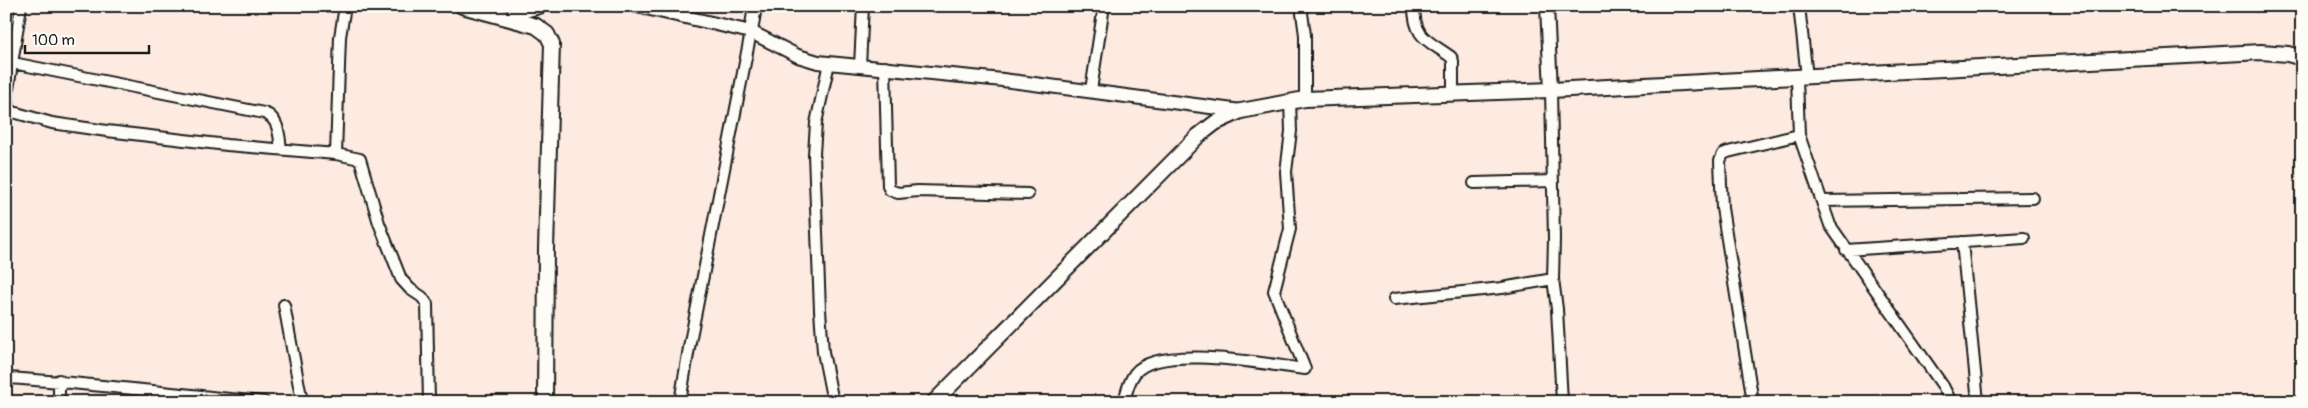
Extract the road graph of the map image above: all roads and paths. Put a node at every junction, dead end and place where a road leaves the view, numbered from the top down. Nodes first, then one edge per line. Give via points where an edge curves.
1 (21, 6) edge
2 (345, 6) edge
3 (462, 6) edge
4 (542, 6) edge
5 (637, 6) edge
6 (755, 6) edge
7 (863, 6) edge
8 (1104, 6) edge
9 (1301, 6) edge
10 (1414, 6) edge
11 (1548, 6) edge
12 (1799, 6) edge
13 (505, 17) junction
14 (751, 32) junction
15 (2302, 58) edge
16 (829, 63) junction
17 (13, 64) junction
18 (860, 66) junction
19 (885, 67) junction
20 (1802, 77) junction
21 (1091, 90) junction
22 (1551, 90) junction
23 (1454, 94) junction
24 (1305, 99) junction
25 (1290, 100) junction
26 (1241, 111) junction
27 (1799, 136) junction
28 (281, 149) junction
29 (336, 154) junction
30 (1553, 181) junction
31 (1474, 183) dead end
32 (1028, 194) dead end
33 (2034, 198) dead end
34 (1822, 201) junction
35 (2024, 238) dead end
36 (1962, 242) junction
37 (1846, 250) junction
38 (1553, 279) junction
39 (1394, 299) dead end
40 (284, 305) dead end
41 (6, 378) edge
42 (58, 380) junction
43 (178, 398) edge
44 (936, 401) edge
45 (59, 402) edge
46 (264, 402) edge
47 (302, 402) edge
48 (429, 402) edge
49 (545, 402) edge
50 (680, 402) edge
51 (833, 402) edge
52 (1124, 402) edge
53 (1562, 402) edge
54 (1753, 402) edge
55 (1951, 402) edge
56 (1978, 402) edge

1 - 17 street
2 - 29 street via 340,37
3 - 13 main road
4 - 13 street
5 - 14 street
6 - 14 street
7 - 18 street
8 - 21 street
9 - 24 street via 1305,35
10 - 23 street via 1414,19 1420,35 1451,57
11 - 22 street
12 - 20 street
13 - 49 main road via 536,26 547,34 552,44
14 - 16 street via 798,56
14 - 50 street
15 - 20 main road via 2261,52
16 - 18 street
16 - 51 street via 816,123 814,154 820,310
17 - 28 street via 264,113 275,120
17 - 28 street via 7,102 12,112 24,116 108,131
18 - 19 street
19 - 21 street
19 - 32 street via 890,190 898,193
20 - 22 main road
20 - 27 street
21 - 26 street
22 - 23 main road
22 - 30 street
23 - 24 main road
24 - 25 main road
25 - 26 main road
25 - 52 street via 1291,131 1286,172 1290,229 1274,291 1305,370 1174,357 1152,362 1136,372
26 - 44 main road via 1215,123 1198,136
27 - 34 street
27 - 54 street via 1728,152 1720,161 1722,208
28 - 29 street
29 - 48 street via 360,159 378,224 401,280 426,300
30 - 31 street
30 - 38 street
33 - 34 street
34 - 37 street via 1830,224
35 - 36 street
36 - 37 street
36 - 56 street
37 - 55 street via 1872,282
38 - 39 street via 1502,288
38 - 53 street
40 - 47 street
41 - 42 street
42 - 43 street
42 - 45 street
43 - 46 street

